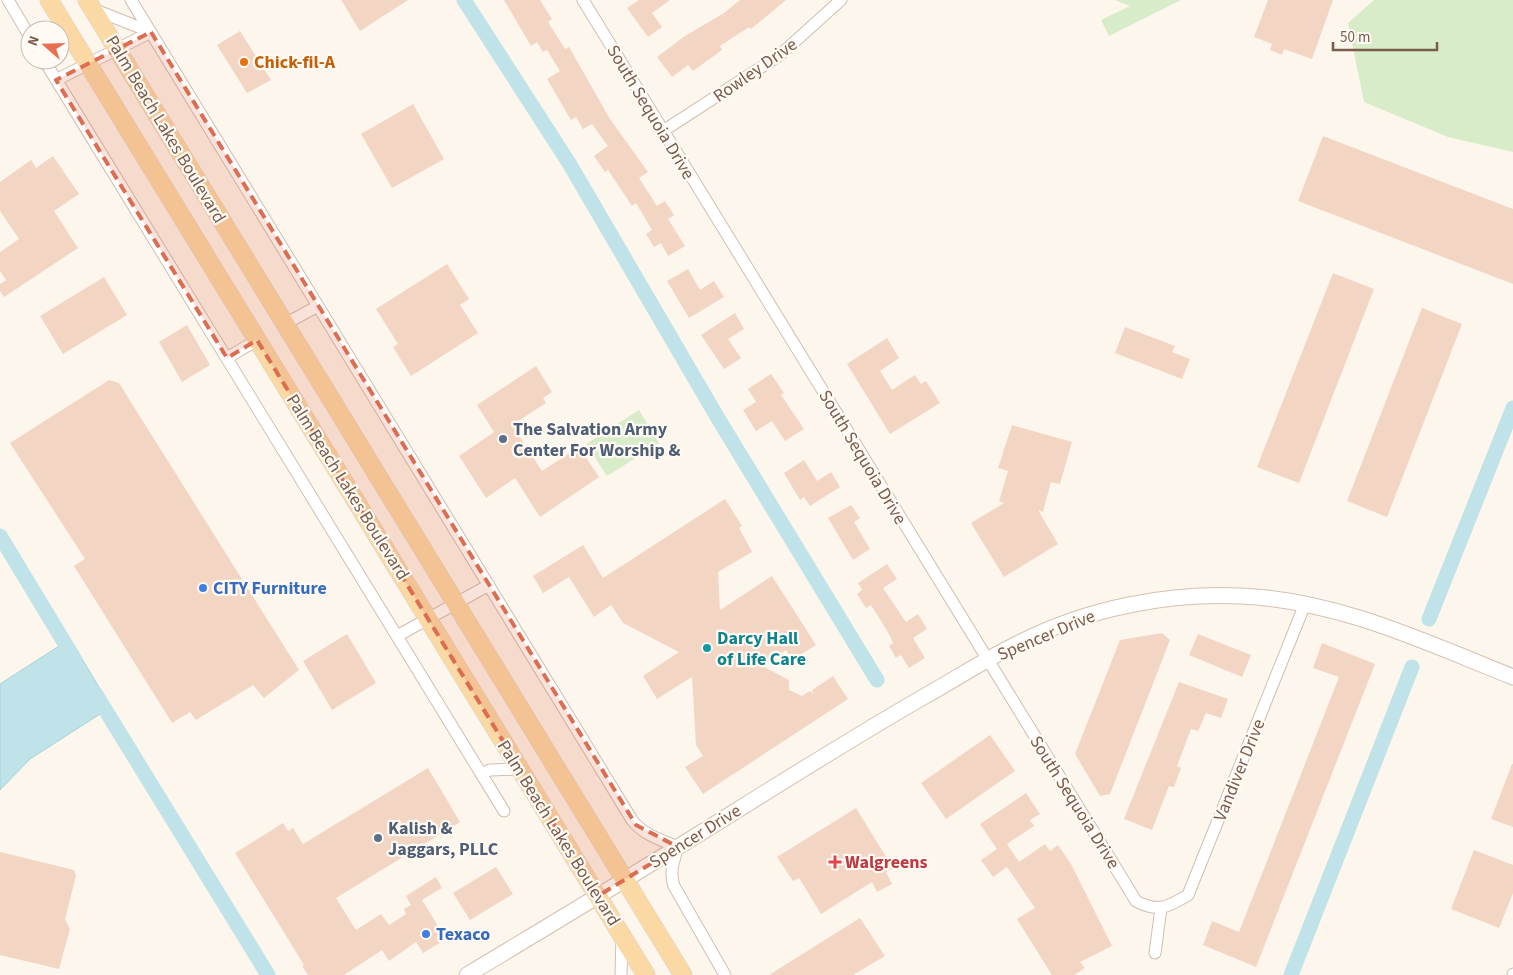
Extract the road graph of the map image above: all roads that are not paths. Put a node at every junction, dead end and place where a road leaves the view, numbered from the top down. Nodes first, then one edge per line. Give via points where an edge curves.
1 (8, 0) edge
2 (49, 0) edge
3 (131, 0) edge
4 (583, 0) edge
5 (841, 0) edge
6 (90, 4) edge
7 (20, 20) edge
8 (151, 32) junction
9 (117, 49) junction
10 (88, 64) junction
11 (50, 70) edge
12 (56, 80) junction
13 (663, 131) junction
14 (318, 306) junction
15 (285, 324) junction
16 (257, 340) junction
17 (227, 358) junction
18 (488, 585) junction
19 (456, 603) junction
20 (1305, 604) junction
21 (428, 619) junction
22 (397, 636) junction
23 (987, 660) junction
24 (1513, 677) edge
25 (520, 769) junction
26 (481, 774) junction
27 (504, 812) dead end
28 (678, 846) junction
29 (625, 879) junction
30 (598, 896) junction
31 (1148, 908) joint
32 (1161, 908) junction
33 (622, 935) junction
34 (1154, 953) dead end
35 (467, 975) edge
36 (621, 975) edge
37 (646, 975) edge
38 (684, 975) edge
39 (725, 975) edge

1 - 7 street
2 - 10 main road, Palm Beach Lakes Boulevard
3 - 8 street
4 - 13 street, South Sequoia Drive
5 - 13 street, Rowley Drive via 780,54
6 - 8 street
6 - 9 main road, Palm Beach Lakes Boulevard
8 - 9 street
8 - 14 street
9 - 10 street
9 - 15 main road, Palm Beach Lakes Boulevard
10 - 12 street
10 - 16 main road, Palm Beach Lakes Boulevard
11 - 12 street
12 - 17 street
13 - 23 street, South Sequoia Drive
14 - 15 street
14 - 18 street
15 - 19 main road, Palm Beach Lakes Boulevard
16 - 17 street
16 - 21 main road, Palm Beach Lakes Boulevard
17 - 22 street
18 - 19 street
18 - 28 street via 636,825 650,835
19 - 21 street
19 - 29 main road, Palm Beach Lakes Boulevard
20 - 23 street, Spencer Drive via 1242,596 1137,603 1061,624
20 - 24 street, Spencer Drive via 1394,630
20 - 32 street, Vandiver Drive via 1188,895
21 - 22 street
21 - 25 main road, Palm Beach Lakes Boulevard
22 - 26 street
23 - 28 street, Spencer Drive
23 - 31 street, South Sequoia Drive via 1136,901
25 - 26 street via 490,770
25 - 30 main road, Palm Beach Lakes Boulevard
26 - 27 street
28 - 29 street, Spencer Drive
28 - 39 street via 671,879
29 - 30 street, Spencer Drive
29 - 38 main road, Palm Beach Lakes Boulevard
30 - 33 main road, Palm Beach Lakes Boulevard
30 - 35 street, Spencer Drive
31 - 32 street, Vandiver Drive
32 - 34 street
33 - 36 street
33 - 37 main road, Palm Beach Lakes Boulevard

